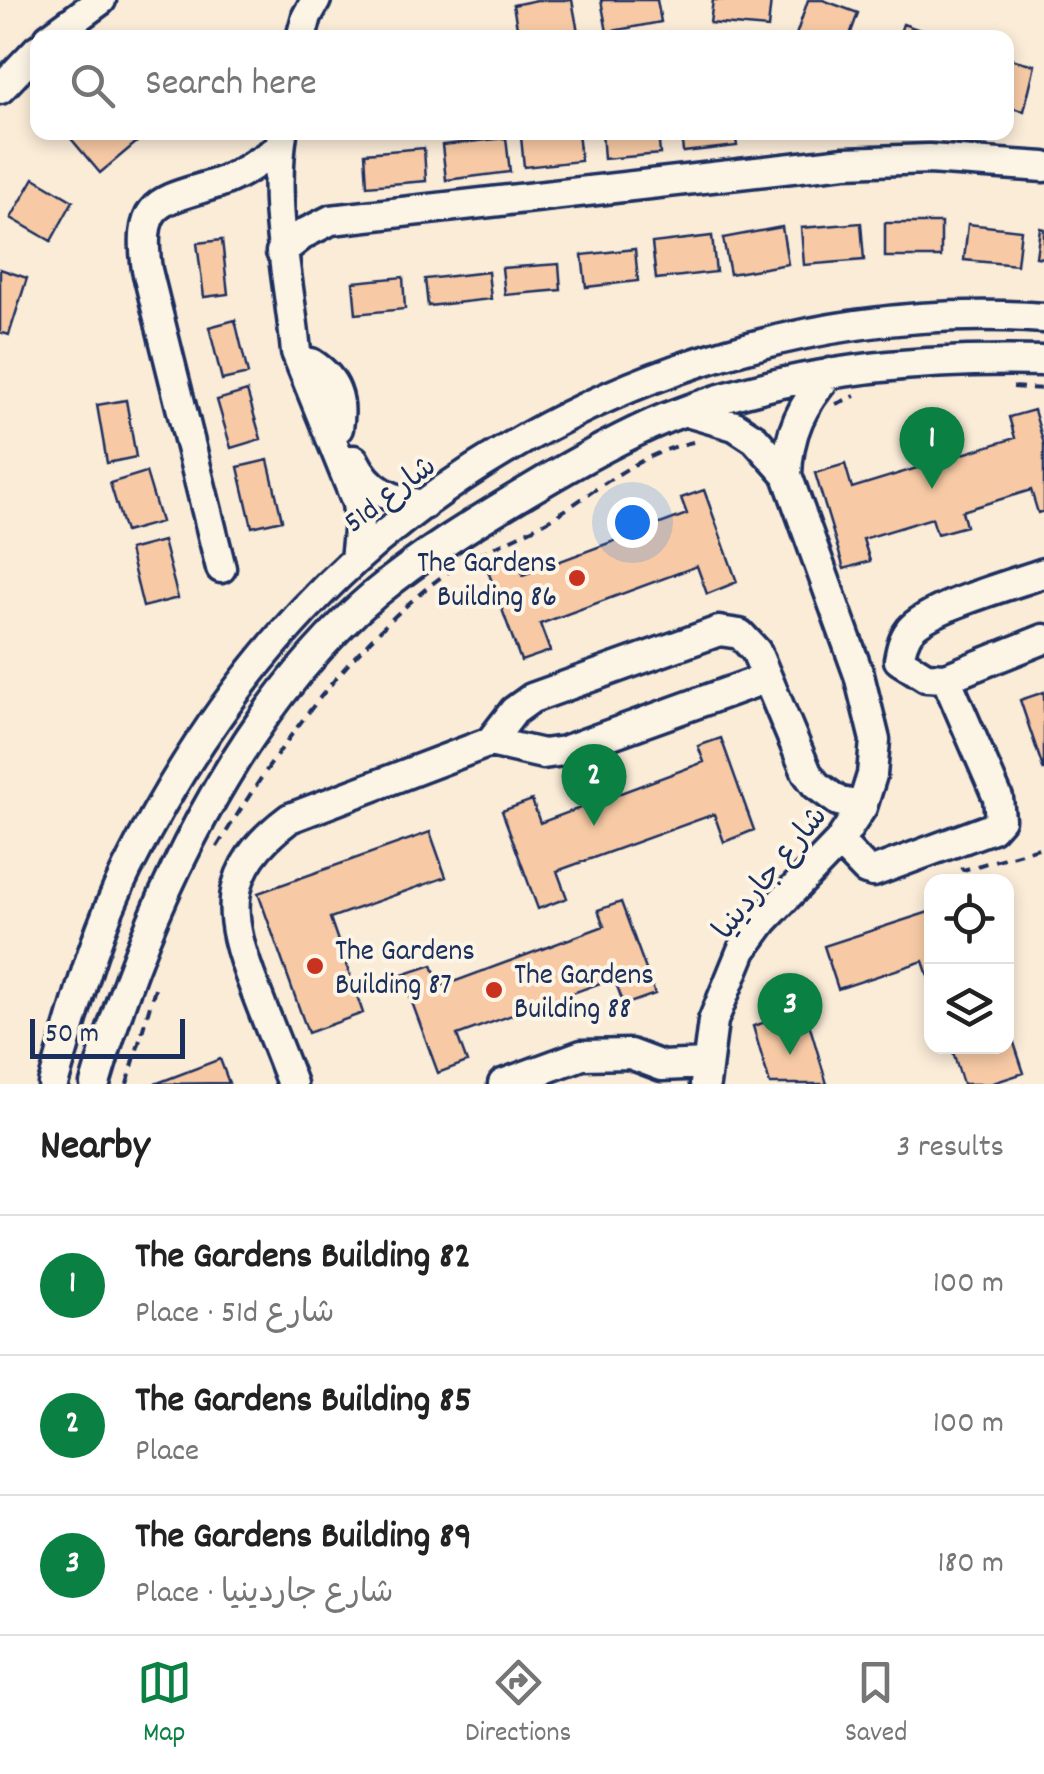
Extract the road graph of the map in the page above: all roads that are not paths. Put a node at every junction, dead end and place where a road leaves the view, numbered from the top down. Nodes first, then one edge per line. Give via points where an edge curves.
1 (101, 0) edge
2 (61, 30) edge
3 (30, 57) edge
4 (0, 88) edge
5 (281, 140) edge
6 (1044, 167) edge
7 (222, 181) junction
8 (278, 202) junction
9 (331, 220) junction
10 (281, 252) junction
11 (1044, 318) edge
12 (296, 334) junction
13 (1044, 361) edge
14 (830, 374) junction
15 (685, 412) junction
16 (528, 437) junction
17 (787, 475) junction
18 (424, 505) junction
19 (482, 518) junction
20 (355, 560) junction
21 (221, 568) dead end
22 (1044, 573) edge
23 (1044, 640) edge
24 (899, 660) junction
25 (859, 674) junction
26 (767, 678) junction
27 (946, 678) junction
28 (490, 742) junction
29 (862, 807) junction
30 (838, 842) junction
31 (705, 1074) edge
32 (656, 1075) edge
33 (54, 1084) edge
34 (95, 1084) edge
35 (292, 1084) edge
36 (503, 1084) edge

1 - 2 street
3 - 4 street
5 - 7 street
5 - 8 street
6 - 9 street via 929,158 845,162
7 - 8 street
7 - 21 street via 159,204 144,228 143,244
8 - 9 street
8 - 10 street
9 - 10 street
10 - 12 street
11 - 16 street, 51d شارع via 914,319 763,342 647,381
12 - 18 street via 360,473 386,496
12 - 20 street via 298,358 358,503
13 - 14 street via 934,362
14 - 15 street
14 - 17 street, شارع جاردينيا via 798,416
15 - 17 street, شارع جاردينيا via 735,426
15 - 19 street via 572,464
16 - 18 street, 51d شارع
16 - 19 street via 547,448 544,469
17 - 25 street, شارع جاردينيا
18 - 20 street, 51d شارع
19 - 34 street via 374,595 252,735 172,875
20 - 33 street, 51d شارع via 256,666 169,791 95,942
22 - 24 street via 930,615 912,628
23 - 27 street
24 - 25 street
24 - 27 street via 926,677
25 - 29 street, شارع جاردينيا via 875,740
26 - 28 street via 564,751 544,754
26 - 28 street via 748,640 720,631 532,698
26 - 29 street via 807,773 827,795
27 - 30 street via 1000,819 992,828 873,872
28 - 35 street via 290,818 248,859 236,886 238,945
29 - 30 street, شارع جاردينيا
30 - 31 street, شارع جاردينيا via 742,950 713,1020
31 - 32 street
32 - 36 street via 630,1054 582,1055

